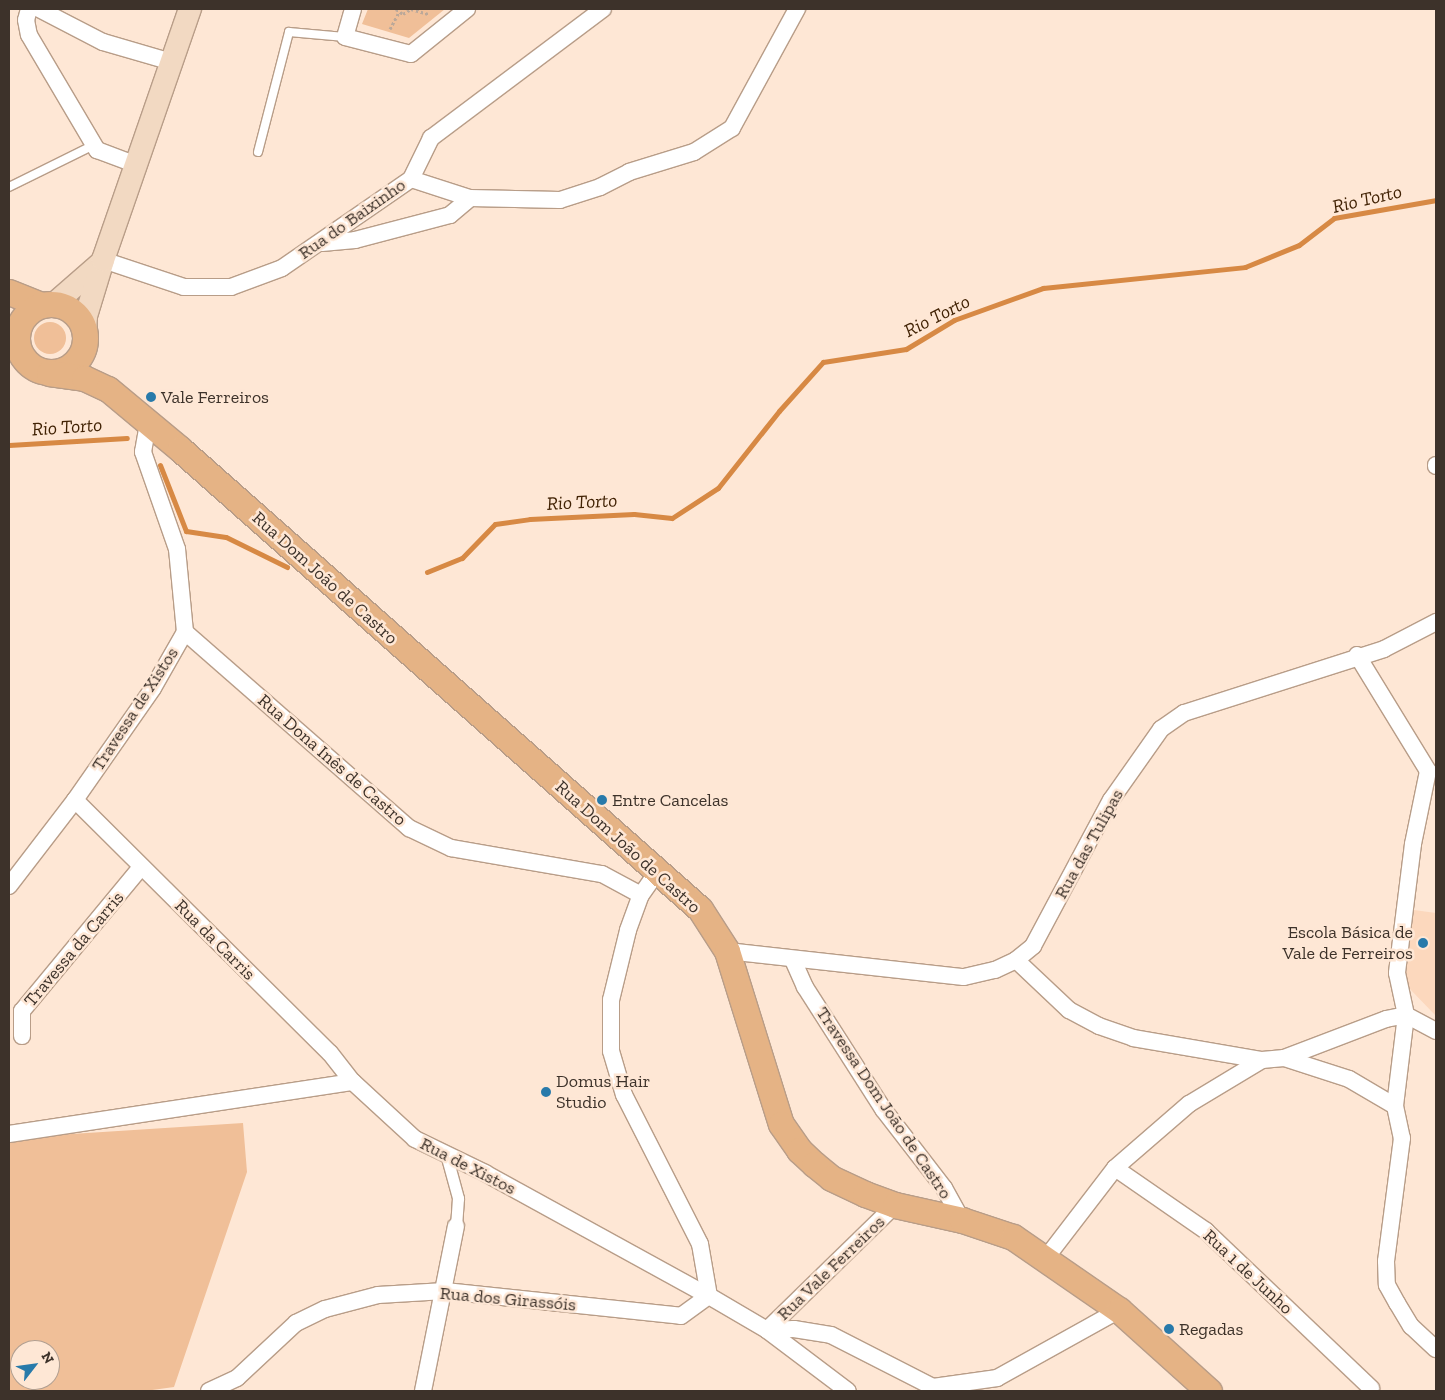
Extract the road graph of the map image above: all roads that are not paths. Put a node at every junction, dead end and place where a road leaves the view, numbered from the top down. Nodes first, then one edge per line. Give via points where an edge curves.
1 (29, 9) edge
2 (39, 9) edge
3 (190, 9) edge
4 (353, 9) edge
5 (467, 9) edge
6 (797, 9) edge
7 (590, 12) edge
8 (345, 37) junction
9 (172, 62) junction
10 (94, 146) junction
11 (258, 152) dead end
12 (137, 165) junction
13 (411, 178) junction
14 (9, 187) edge
15 (470, 198) junction
16 (320, 243) junction
17 (103, 260) junction
18 (9, 292) edge
19 (47, 304) junction
20 (12, 323) edge
21 (85, 340) junction
22 (48, 373) junction
23 (108, 389) junction
24 (148, 424) junction
25 (1436, 622) edge
26 (185, 632) junction
27 (1357, 655) junction
28 (1432, 771) edge
29 (76, 800) junction
30 (141, 867) junction
31 (658, 872) junction
32 (9, 886) edge
33 (640, 895) junction
34 (727, 951) junction
35 (792, 960) junction
36 (1016, 960) junction
37 (1406, 1015) junction
38 (1436, 1031) edge
39 (22, 1036) dead end
40 (1284, 1058) junction
41 (1262, 1060) junction
42 (353, 1082) junction
43 (1395, 1106) junction
44 (9, 1134) edge
45 (446, 1154) junction
46 (1114, 1168) junction
47 (895, 1206) junction
48 (962, 1220) junction
49 (456, 1226) joint
50 (1046, 1258) junction
51 (445, 1291) junction
52 (709, 1296) junction
53 (1119, 1310) junction
54 (767, 1330) junction
55 (1436, 1349) edge
56 (1371, 1388) dead end
57 (209, 1391) edge
58 (423, 1391) edge
59 (848, 1391) edge
60 (1210, 1391) edge

1 - 10 street via 26,20 29,36
2 - 9 street via 103,42
3 - 9 main road
4 - 8 street
5 - 8 street via 411,54
6 - 15 street via 732,128 713,143 560,200
7 - 13 street, Rua do Baixinho via 431,138
8 - 11 lane via 289,32
9 - 12 main road
10 - 12 street via 103,155
10 - 14 lane
12 - 17 main road
13 - 15 street
13 - 16 street, Rua do Baixinho
15 - 16 street via 450,215 356,240
16 - 17 street, Rua do Baixinho via 282,268 231,287 184,287
17 - 19 main road
17 - 21 main road via 88,310
18 - 19 main road
19 - 20 main road
19 - 21 main road via 76,315
20 - 22 main road via 21,356 38,370
21 - 22 main road via 70,367
21 - 23 main road, Rua Dom João de Castro
22 - 23 main road, Rua Dom João de Castro via 84,378
23 - 24 main road, Rua Dom João de Castro
24 - 26 street, Travessa de Xistos via 143,452 177,549
24 - 31 main road, Rua Dom João de Castro
25 - 27 street, Rua das Tulipas via 1384,649
26 - 29 street, Travessa de Xistos via 153,688
26 - 33 street, Rua Dona Inês de Castro via 409,828 451,848 602,874
27 - 28 street
27 - 36 street, Rua das Tulipas via 1184,713 1161,729 1111,800 1033,946
28 - 37 street via 1403,909 1397,973
29 - 30 street, Rua da Carris
29 - 32 street, Travessa de Xistos
30 - 39 street, Travessa da Carris via 22,1011
30 - 42 street, Rua da Carris via 330,1053
31 - 33 street
31 - 34 main road, Rua Dom João de Castro via 700,909
33 - 52 street via 611,1000 611,1051 624,1095 700,1244
34 - 35 street, Rua das Tulipas
34 - 47 main road, Rua Dom João de Castro via 781,1124 799,1150 831,1178
35 - 36 street, Rua das Tulipas via 964,977 982,974
35 - 48 street, Travessa Dom João de Castro via 805,987 883,1109 944,1188
36 - 41 street via 1068,1010 1099,1026 1133,1038
37 - 38 street
37 - 40 street via 1386,1019
37 - 43 street
40 - 41 street
40 - 43 street via 1335,1073
41 - 46 street via 1189,1104
42 - 44 street
42 - 45 street, Rua de Xistos via 415,1139
43 - 55 street via 1402,1138 1386,1261 1387,1285 1411,1326
45 - 49 street via 458,1198
45 - 52 street, Rua de Xistos
46 - 50 street
46 - 56 street, Rua 1 de Junho via 1206,1231
47 - 48 main road, Rua Dom João de Castro
47 - 54 street, Rua Vale Ferreiros
48 - 50 main road, Rua Dom João de Castro via 1013,1237
49 - 51 street
50 - 53 main road, Rua Dom João de Castro
51 - 52 street, Rua dos Girassóis via 680,1316
51 - 57 street, Rua dos Girassóis via 378,1296 325,1309 296,1324 237,1378
51 - 58 street
52 - 54 street, Rua de Xistos
53 - 54 street via 997,1378 933,1387 831,1335 794,1329
53 - 60 main road, Rua Dom João de Castro
54 - 59 street, Rua de Xistos

